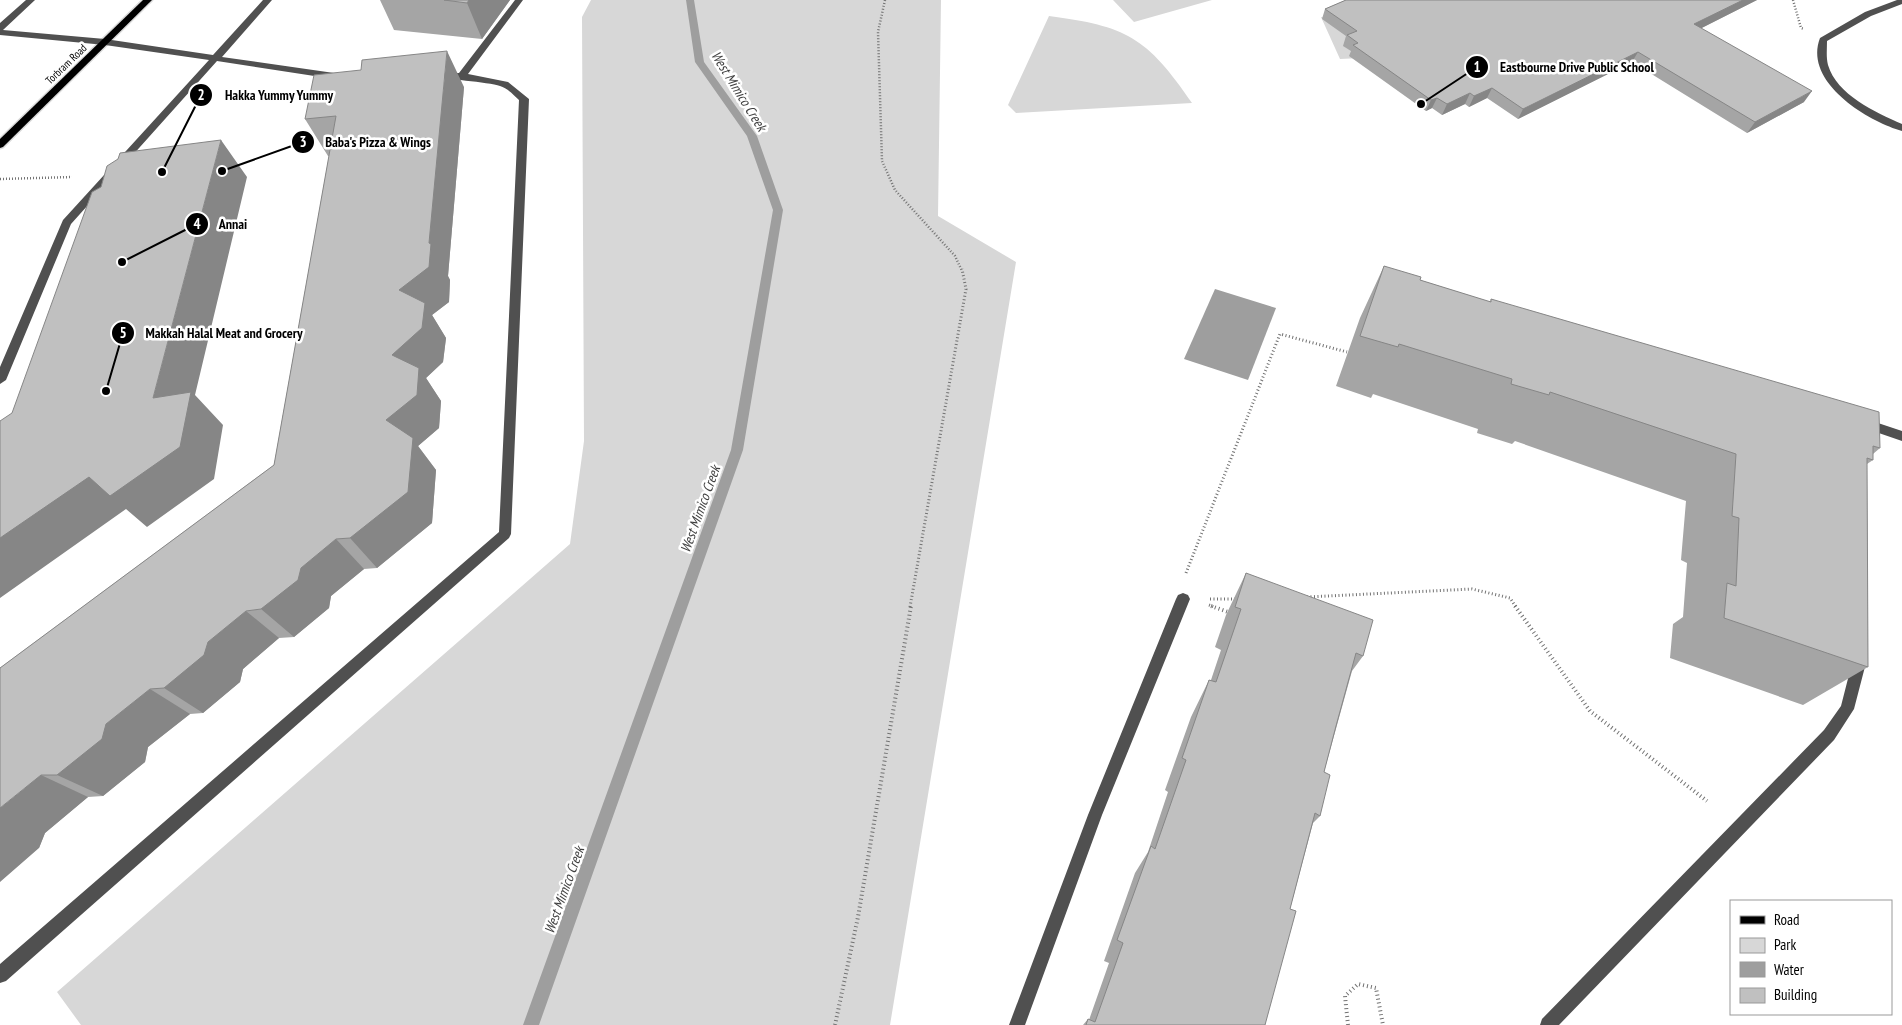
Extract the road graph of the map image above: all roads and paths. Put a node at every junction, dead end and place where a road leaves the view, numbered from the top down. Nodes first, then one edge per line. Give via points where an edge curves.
1 (31, 0) edge
2 (148, 0) edge
3 (268, 0) edge
4 (519, 0) edge
5 (885, 0) edge
6 (1902, 1) edge
7 (0, 28) edge
8 (0, 32) edge
9 (105, 42) junction
10 (216, 59) junction
11 (343, 76) edge
12 (432, 76) edge
13 (462, 76) junction
14 (1902, 128) edge
15 (0, 145) edge
16 (0, 178) edge
17 (108, 178) junction
18 (1347, 352) dead end
19 (0, 380) edge
20 (1902, 436) edge
21 (1866, 440) edge
22 (1304, 597) edge
23 (1244, 598) edge
24 (1189, 599) junction
25 (1238, 616) edge
26 (1862, 646) edge
27 (1707, 801) dead end
28 (0, 976) edge
29 (835, 1025) edge
30 (1017, 1025) edge
31 (1348, 1025) edge
32 (1382, 1025) edge
33 (1548, 1025) edge

1 - 7 lane
2 - 9 main road, Torbram Road
3 - 10 lane
4 - 13 lane
5 - 29 path via 878,32 882,161 895,190 955,256 963,272 966,290 858,917
6 - 14 lane via 1868,14 1823,40 1823,64 1831,80 1848,98
8 - 9 lane
9 - 10 lane
9 - 15 main road, Torbram Road
10 - 11 lane
10 - 17 lane
12 - 13 lane
13 - 28 lane via 505,84 524,99 505,534
16 - 17 path
17 - 19 lane via 67,222
18 - 24 path via 1280,334 1176,599
20 - 21 lane via 1866,424
22 - 27 path via 1472,590 1510,598 1590,711
23 - 24 path
24 - 25 path
24 - 30 lane via 1095,815
26 - 33 lane via 1847,710 1829,735
31 - 32 path via 1345,996 1358,984 1376,988

